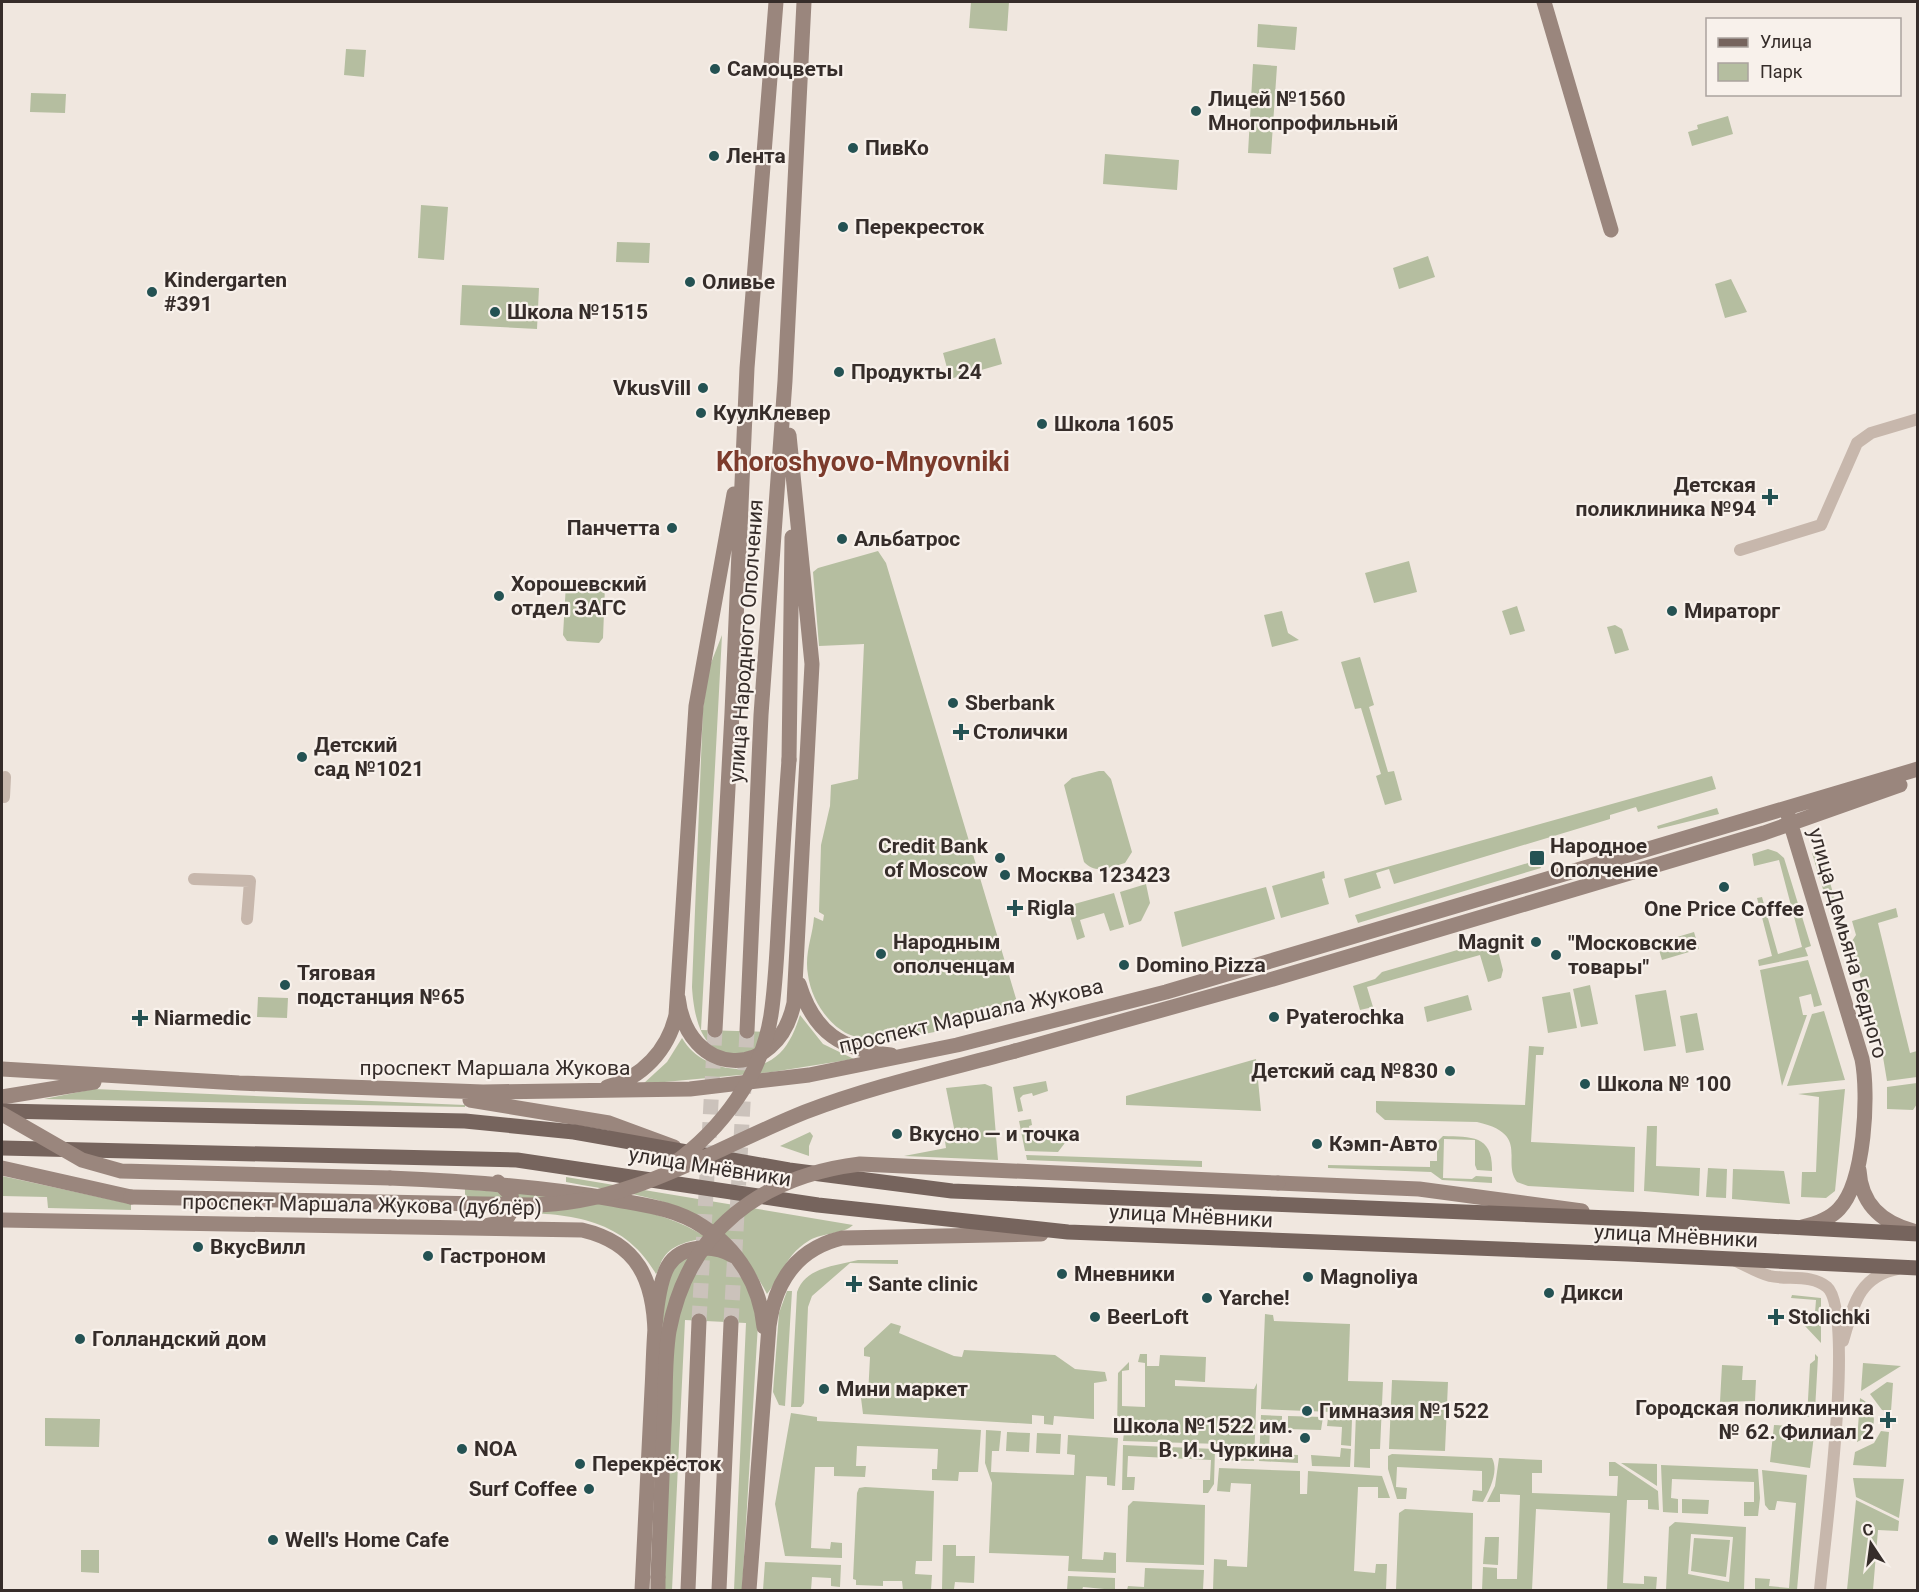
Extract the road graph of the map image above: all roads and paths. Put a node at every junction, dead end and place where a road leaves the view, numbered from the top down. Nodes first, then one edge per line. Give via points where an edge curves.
1 (776, 2) edge
2 (804, 2) edge
3 (1544, 2) edge
4 (1611, 230) dead end
5 (785, 381) junction
6 (1917, 419) edge
7 (743, 443) junction
8 (793, 489) junction
9 (1740, 550) dead end
10 (1917, 769) edge
11 (5, 777) dead end
12 (1917, 780) edge
13 (4, 797) dead end
14 (1785, 809) junction
15 (1791, 824) junction
16 (194, 879) dead end
17 (247, 919) dead end
18 (796, 975) junction
19 (678, 997) junction
20 (715, 1030) tunnel mouth
21 (747, 1031) tunnel mouth
22 (924, 1053) junction
23 (2, 1069) edge
24 (139, 1078) junction
25 (384, 1090) junction
26 (572, 1092) junction
27 (2, 1097) edge
28 (2, 1113) edge
29 (2, 1148) edge
30 (682, 1151) junction
31 (1858, 1161) junction
32 (2, 1168) edge
33 (498, 1182) junction
34 (643, 1183) junction
35 (1635, 1219) junction
36 (2, 1220) edge
37 (477, 1227) junction
38 (1800, 1228) junction
39 (1068, 1232) junction
40 (1917, 1233) edge
41 (1731, 1259) junction
42 (740, 1262) junction
43 (1913, 1269) edge
44 (699, 1321) tunnel mouth
45 (731, 1323) tunnel mouth
46 (655, 1334) junction
47 (1840, 1353) junction
48 (765, 1372) junction
49 (658, 1584) edge
50 (642, 1590) edge
51 (688, 1590) edge
52 (718, 1590) edge
53 (749, 1590) edge
54 (1820, 1590) edge

1 - 7 main road, улица Народного Ополчения
2 - 5 main road, улица Народного Ополчения
3 - 4 main road
5 - 8 main road
5 - 21 main road, улица Народного Ополчения via 761,715
6 - 9 street via 1871,433 1857,444 1821,525
7 - 19 main road via 696,706
7 - 20 main road, улица Народного Ополчения
8 - 18 main road via 812,664
8 - 34 main road, bridge via 789,760 774,990 763,1045 746,1084 709,1134 685,1156
10 - 14 main road, проспект Маршала Жукова
11 - 13 street
12 - 15 main road, проспект Маршала Жукова
14 - 15 main road, улица Демьяна Бедного
14 - 22 main road, проспект Маршала Жукова via 1177,989
15 - 31 main road, улица Демьяна Бедного via 1863,1066 1866,1097
15 - 34 main road, проспект Маршала Жукова, bridge via 1302,970 861,1093 807,1112
16 - 17 street via 250,881
18 - 19 main road via 793,1008 779,1039 770,1050 748,1058 725,1059 697,1044 683,1024
18 - 22 main road via 810,1012 837,1040 878,1053
19 - 26 main road via 671,1033 644,1069 616,1085
22 - 26 main road, проспект Маршала Жукова via 809,1075 713,1086
23 - 24 main road, проспект Маршала Жукова
24 - 25 main road, проспект Маршала Жукова
24 - 27 main road
25 - 26 main road, проспект Маршала Жукова
25 - 30 main road via 609,1123
28 - 30 main road via 465,1121 574,1132
28 - 33 main road, bridge via 82,1160 121,1171
29 - 39 main road, улица Мнёвники via 466,1157 543,1163 889,1214
30 - 35 main road, улица Мнёвники via 846,1179 952,1191
31 - 38 main road, улица Демьяна Бедного via 1850,1193 1838,1211
31 - 40 main road, улица Демьяна Бедного via 1863,1192 1873,1211 1890,1224
32 - 34 main road, bridge via 131,1197 551,1205 591,1200
33 - 37 main road via 511,1195 512,1212 496,1224
33 - 42 main road via 631,1202 676,1213 703,1226
35 - 38 main road, улица Мнёвники
35 - 49 main road, bridge via 1419,1189 860,1164 796,1177 754,1199 706,1245 687,1277 672,1317
36 - 37 main road, проспект Маршала Жукова (дублёр)
37 - 46 main road, проспект Маршала Жукова (дублёр) via 573,1229 616,1242 632,1255 644,1274 652,1298
38 - 40 main road, улица Мнёвники
39 - 41 main road, улица Мнёвники
39 - 48 main road via 827,1241 793,1265 777,1290
41 - 43 main road, улица Мнёвники
41 - 47 street via 1767,1275 1814,1280 1825,1285 1837,1304
42 - 46 main road via 729,1253 710,1248 691,1250 674,1259 663,1279
42 - 48 main road via 754,1284 762,1310
43 - 47 street via 1882,1274 1855,1297
44 - 51 main road
45 - 52 main road
46 - 50 main road
47 - 54 street
48 - 53 main road

